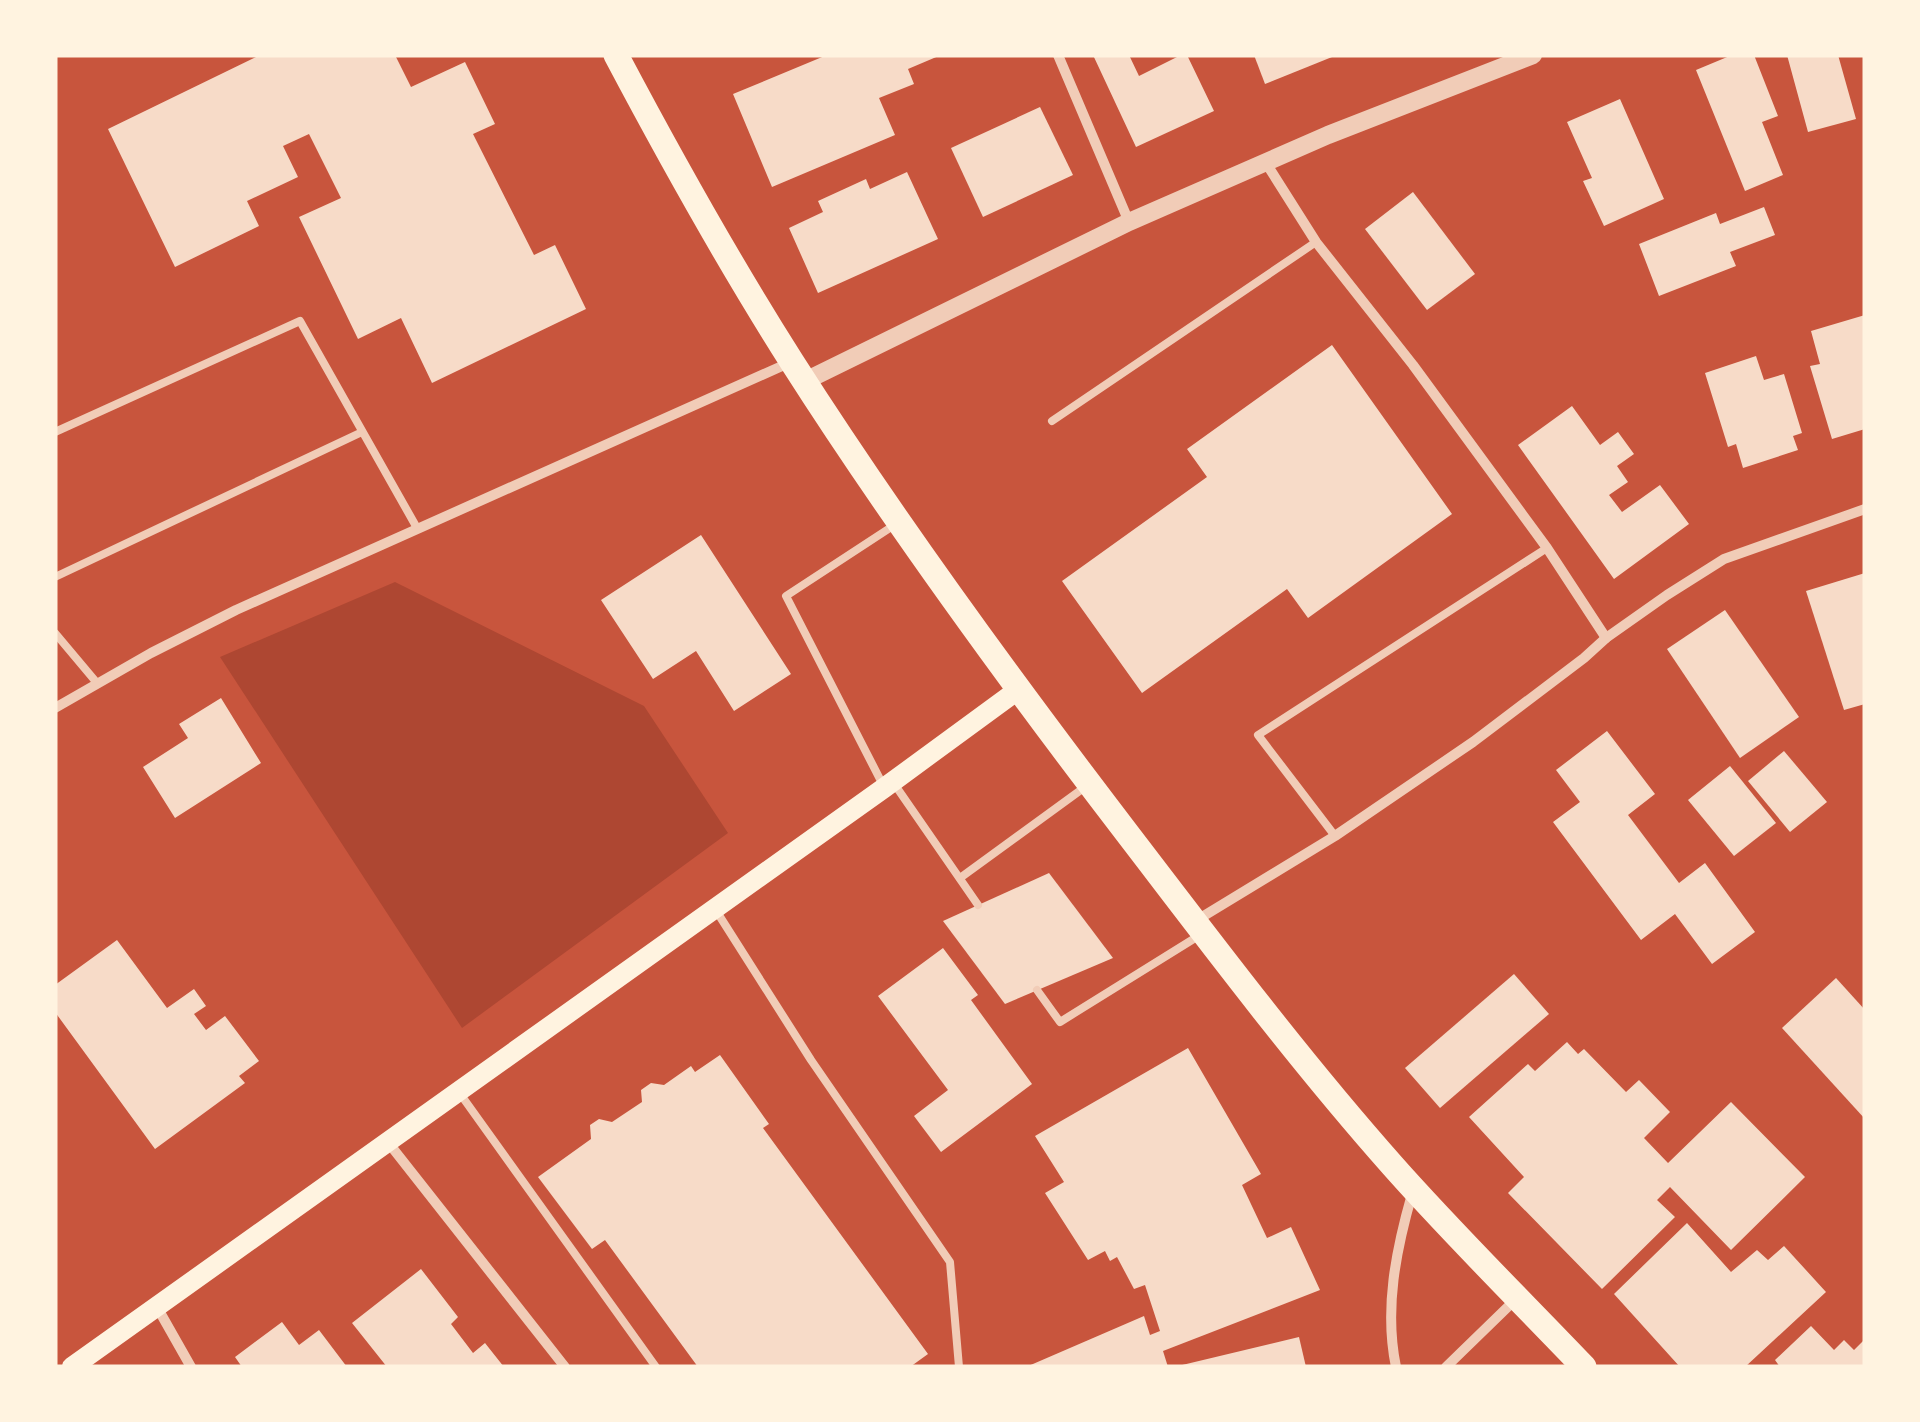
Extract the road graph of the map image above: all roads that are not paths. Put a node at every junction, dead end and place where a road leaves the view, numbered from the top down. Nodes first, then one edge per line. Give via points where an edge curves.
1 (616, 55) edge
2 (1058, 55) edge
3 (1533, 55) edge
4 (1266, 162) junction
5 (1129, 222) junction
6 (1316, 242) junction
7 (798, 371) junction
8 (1052, 421) dead end
9 (55, 432) edge
10 (362, 432) junction
11 (1865, 509) edge
12 (899, 522) junction
13 (416, 528) junction
14 (1547, 548) junction
15 (55, 577) edge
16 (55, 634) edge
17 (1606, 638) junction
18 (97, 683) junction
19 (1018, 690) junction
20 (55, 708) edge
21 (1089, 784) junction
22 (888, 785) junction
23 (1335, 836) junction
24 (960, 878) junction
25 (978, 905) dead end
26 (715, 908) junction
27 (1199, 927) junction
28 (1037, 990) dead end
29 (458, 1091) junction
30 (387, 1141) junction
31 (1414, 1188) junction
32 (1518, 1297) junction
33 (156, 1306) junction
34 (72, 1367) edge
35 (190, 1367) edge
36 (564, 1367) edge
37 (656, 1367) edge
38 (959, 1367) edge
39 (1396, 1367) edge
40 (1446, 1367) edge
41 (1584, 1367) edge

1 - 7 main road
2 - 5 street
3 - 4 street
4 - 5 street
4 - 6 street
5 - 7 street
6 - 8 lane
6 - 14 street
7 - 12 main road
7 - 13 street
9 - 10 lane via 300,320
10 - 13 lane
10 - 15 lane
11 - 17 street via 1724,560
12 - 19 main road
12 - 22 lane via 786,596
13 - 18 street via 196,629
14 - 17 street
14 - 23 lane via 1258,736
16 - 18 lane
17 - 23 street via 1473,742
18 - 20 street
19 - 21 main road
19 - 22 main road
21 - 24 lane
21 - 27 main road
22 - 24 lane
22 - 26 main road
23 - 27 street
24 - 25 lane
26 - 29 main road
26 - 38 lane via 950,1262
27 - 28 lane via 1060,1022
27 - 31 main road
29 - 30 main road
29 - 37 lane
30 - 33 main road
30 - 36 street
31 - 32 main road
31 - 39 street via 1392,1287
32 - 40 street
32 - 41 main road
33 - 34 main road
33 - 35 street

